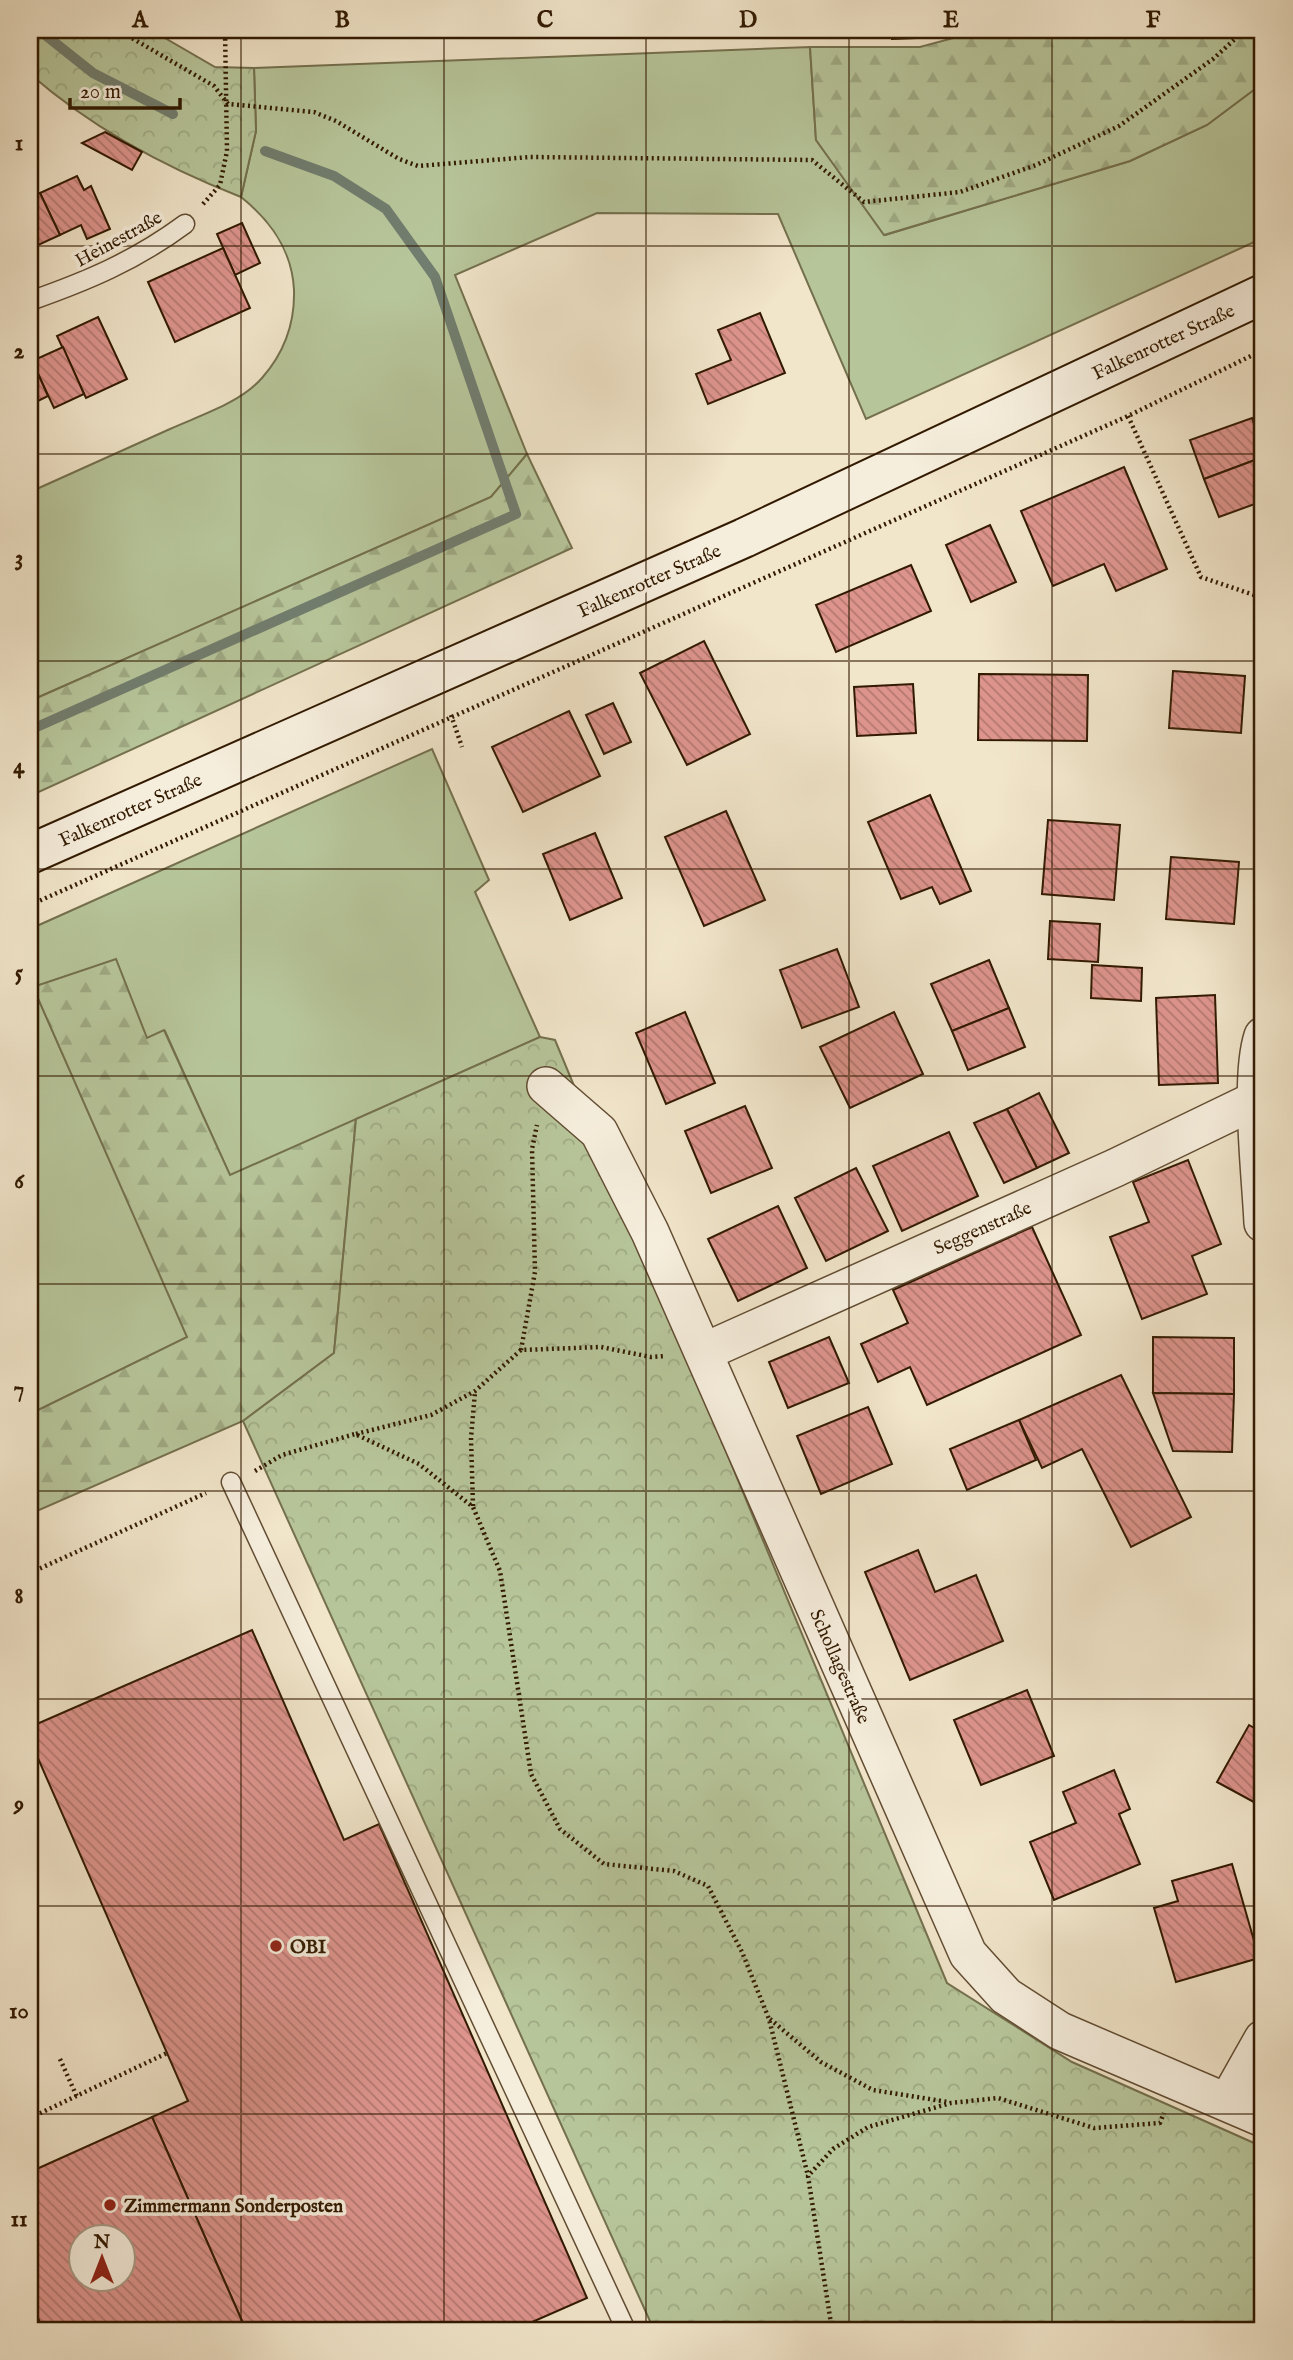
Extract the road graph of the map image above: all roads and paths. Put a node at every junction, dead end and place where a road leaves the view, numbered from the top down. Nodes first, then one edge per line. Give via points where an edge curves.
1 (118, 30) edge
2 (225, 30) edge
3 (1245, 30) edge
4 (228, 104) junction
5 (185, 224) joint
6 (1263, 294) edge
7 (30, 301) edge
8 (1263, 350) edge
9 (1128, 416) junction
10 (1263, 598) edge
11 (451, 715) junction
12 (462, 747) dead end
13 (30, 854) edge
14 (30, 905) edge
15 (1263, 1037) edge
16 (546, 1086) joint
17 (1258, 1099) junction
18 (1263, 1223) edge
19 (521, 1350) junction
20 (704, 1352) junction
21 (475, 1391) junction
22 (355, 1434) junction
23 (231, 1482) junction
24 (473, 1507) junction
25 (30, 1573) edge
26 (769, 2019) junction
27 (1263, 2039) edge
28 (167, 2053) dead end
29 (60, 2059) dead end
30 (1178, 2082) junction
31 (77, 2096) junction
32 (1228, 2101) junction
33 (951, 2103) junction
34 (30, 2118) edge
35 (1263, 2118) edge
36 (808, 2176) junction
37 (626, 2330) edge
38 (832, 2330) edge

1 - 4 path via 214,86
2 - 4 path
3 - 4 path via 1213,59 1119,126 1036,165 960,192 864,202 812,160 530,157 418,166 314,112
4 - 5 path via 227,151 220,185
5 - 7 lane, Heinestraße via 100,276
6 - 13 main road, Falkenrotter Straße via 744,538
8 - 9 path
9 - 10 path via 1201,577
9 - 11 path
11 - 12 path
11 - 14 path
15 - 17 street
16 - 19 path via 531,1149 535,1272
16 - 20 street, Schollagestraße via 599,1132
17 - 18 street
17 - 20 street, Seggenstraße
19 - 20 path via 601,1347 651,1357
19 - 21 path
20 - 30 street, Schollagestraße via 968,1954 1006,1996 1060,2031
21 - 22 path via 431,1415
21 - 24 path
22 - 23 path via 282,1455
22 - 24 path via 419,1464
23 - 25 path
23 - 37 lane
24 - 26 path via 500,1571 531,1774 560,1829 604,1864 674,1871 708,1886
26 - 33 path via 821,2062 873,2090
26 - 36 path
27 - 32 street
28 - 31 path
29 - 31 path
30 - 32 street, Schollagestraße
30 - 33 path via 1160,2123 1094,2128 998,2098
31 - 34 path
32 - 35 street, Schollagestraße
33 - 36 path via 868,2127 833,2149
36 - 38 path

